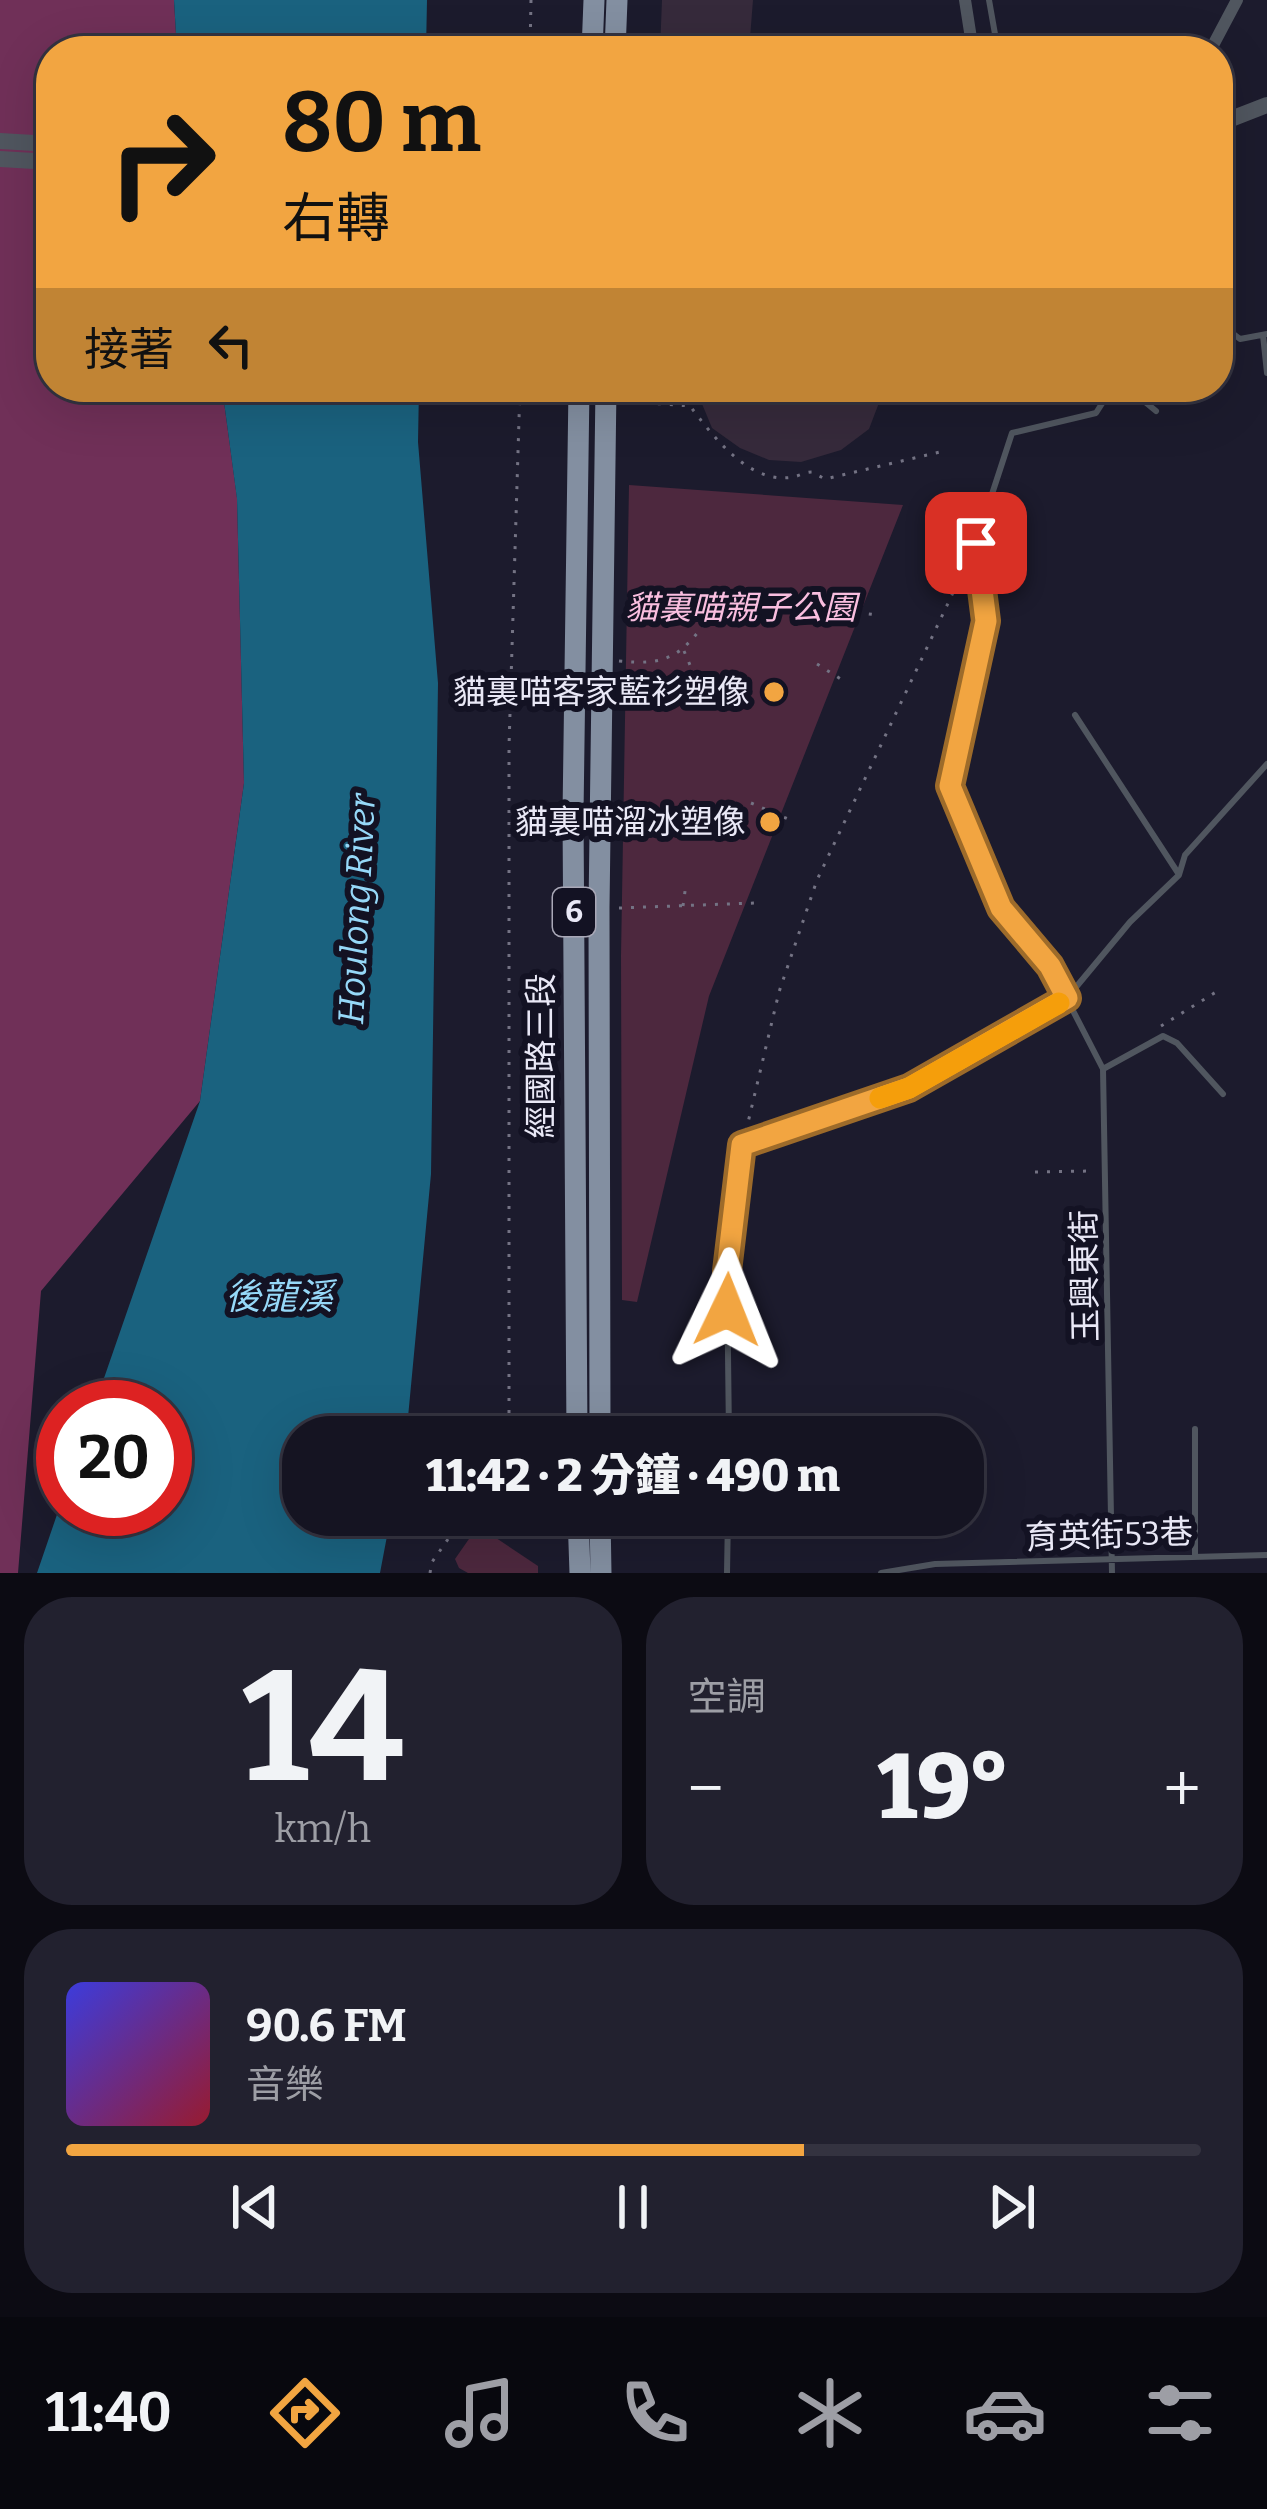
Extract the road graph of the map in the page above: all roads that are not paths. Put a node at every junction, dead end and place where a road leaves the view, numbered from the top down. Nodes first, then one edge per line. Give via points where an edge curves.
1 (594, 0) edge
2 (617, 0) edge
3 (965, 0) edge
4 (988, 0) edge
5 (1238, 0) edge
6 (593, 36) edge
7 (616, 36) edge
8 (971, 36) edge
9 (995, 36) edge
10 (1218, 36) edge
11 (1267, 105) edge
12 (1233, 118) edge
13 (0, 142) edge
14 (36, 143) edge
15 (0, 159) edge
16 (36, 161) edge
17 (1233, 334) edge
18 (1265, 334) edge
19 (1267, 373) edge
20 (579, 402) edge
21 (613, 402) edge
22 (1103, 402) edge
23 (1145, 402) edge
24 (1156, 411) dead end
25 (1075, 715) dead end
26 (1267, 764) edge
27 (1179, 875) junction
28 (1067, 998) junction
29 (1103, 1070) junction
30 (1223, 1094) dead end
31 (578, 1416) edge
32 (600, 1416) edge
33 (729, 1416) edge
34 (1195, 1429) dead end
35 (579, 1536) edge
36 (600, 1536) edge
37 (728, 1536) edge
38 (1267, 1555) edge
39 (1195, 1556) junction
40 (1111, 1562) junction
41 (580, 1573) edge
42 (601, 1573) edge
43 (727, 1573) edge
44 (881, 1573) edge
45 (1112, 1573) edge

1 - 6 main road
2 - 7 main road
3 - 8 street
4 - 9 lane
5 - 10 street
11 - 12 street
13 - 14 street
15 - 16 street
17 - 18 lane
18 - 19 lane
20 - 31 main road, 經國路三段 / 6
21 - 32 main road, 經國路三段 / 6 via 598,908
22 - 28 lane, 玉興東街 via 1096,413 1012,433 976,543 986,621 950,786 1001,908
23 - 24 lane
25 - 27 lane
26 - 27 lane via 1185,855
27 - 28 lane
28 - 29 lane, 玉興東街
28 - 33 lane via 909,1088 742,1145 727,1271
29 - 30 lane via 1157,1037 1177,1043
29 - 40 lane, 玉興東街
34 - 39 lane
35 - 41 main road
36 - 42 main road
37 - 43 lane
38 - 39 lane, 育英街53巷
39 - 40 lane, 育英街53巷
40 - 44 lane, 育英街53巷 via 935,1564
40 - 45 lane, 玉興東街

